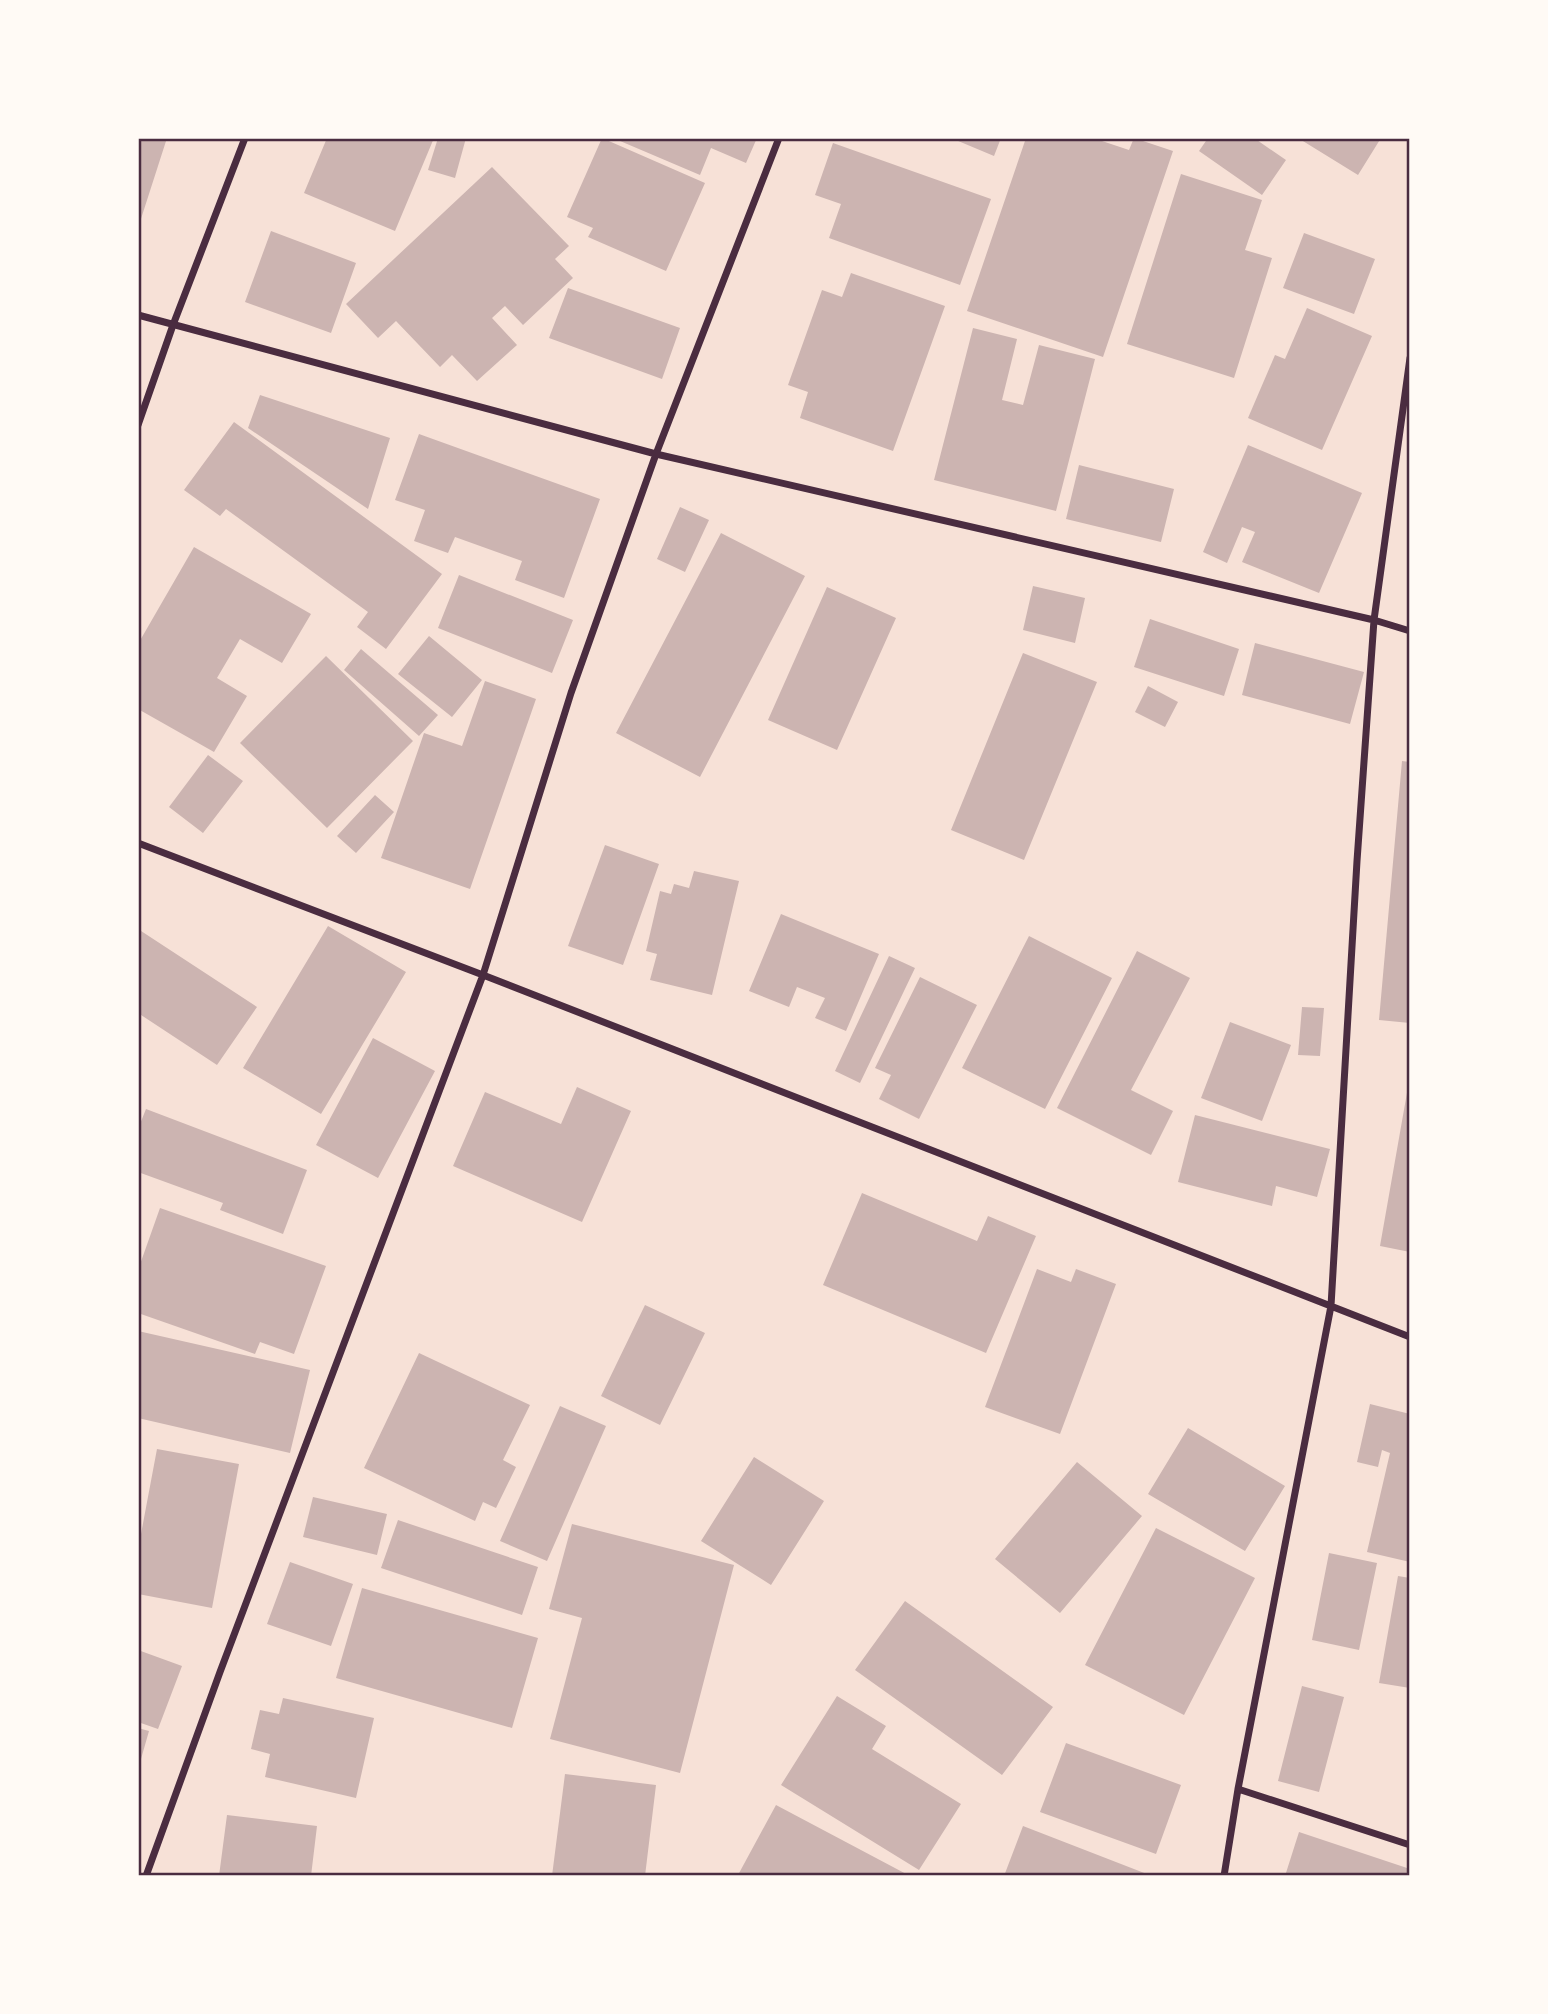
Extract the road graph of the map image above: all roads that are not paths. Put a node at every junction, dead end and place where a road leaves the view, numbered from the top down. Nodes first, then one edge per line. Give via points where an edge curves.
1 (245, 138) edge
2 (779, 138) edge
3 (138, 315) edge
4 (173, 325) junction
5 (1410, 358) edge
6 (138, 425) edge
7 (656, 454) junction
8 (1374, 620) junction
9 (1410, 631) edge
10 (138, 843) edge
11 (483, 975) junction
12 (1331, 1306) junction
13 (1410, 1337) edge
14 (1238, 1789) junction
15 (1410, 1845) edge
16 (146, 1876) edge
17 (1224, 1876) edge

1 - 4 street
2 - 7 street
3 - 4 street
4 - 6 street
4 - 7 street
5 - 8 street
7 - 8 street
7 - 11 street via 571,693
8 - 9 street
8 - 12 street
10 - 11 street
11 - 12 street
11 - 16 street
12 - 13 street
12 - 14 street
14 - 15 street
14 - 17 street

